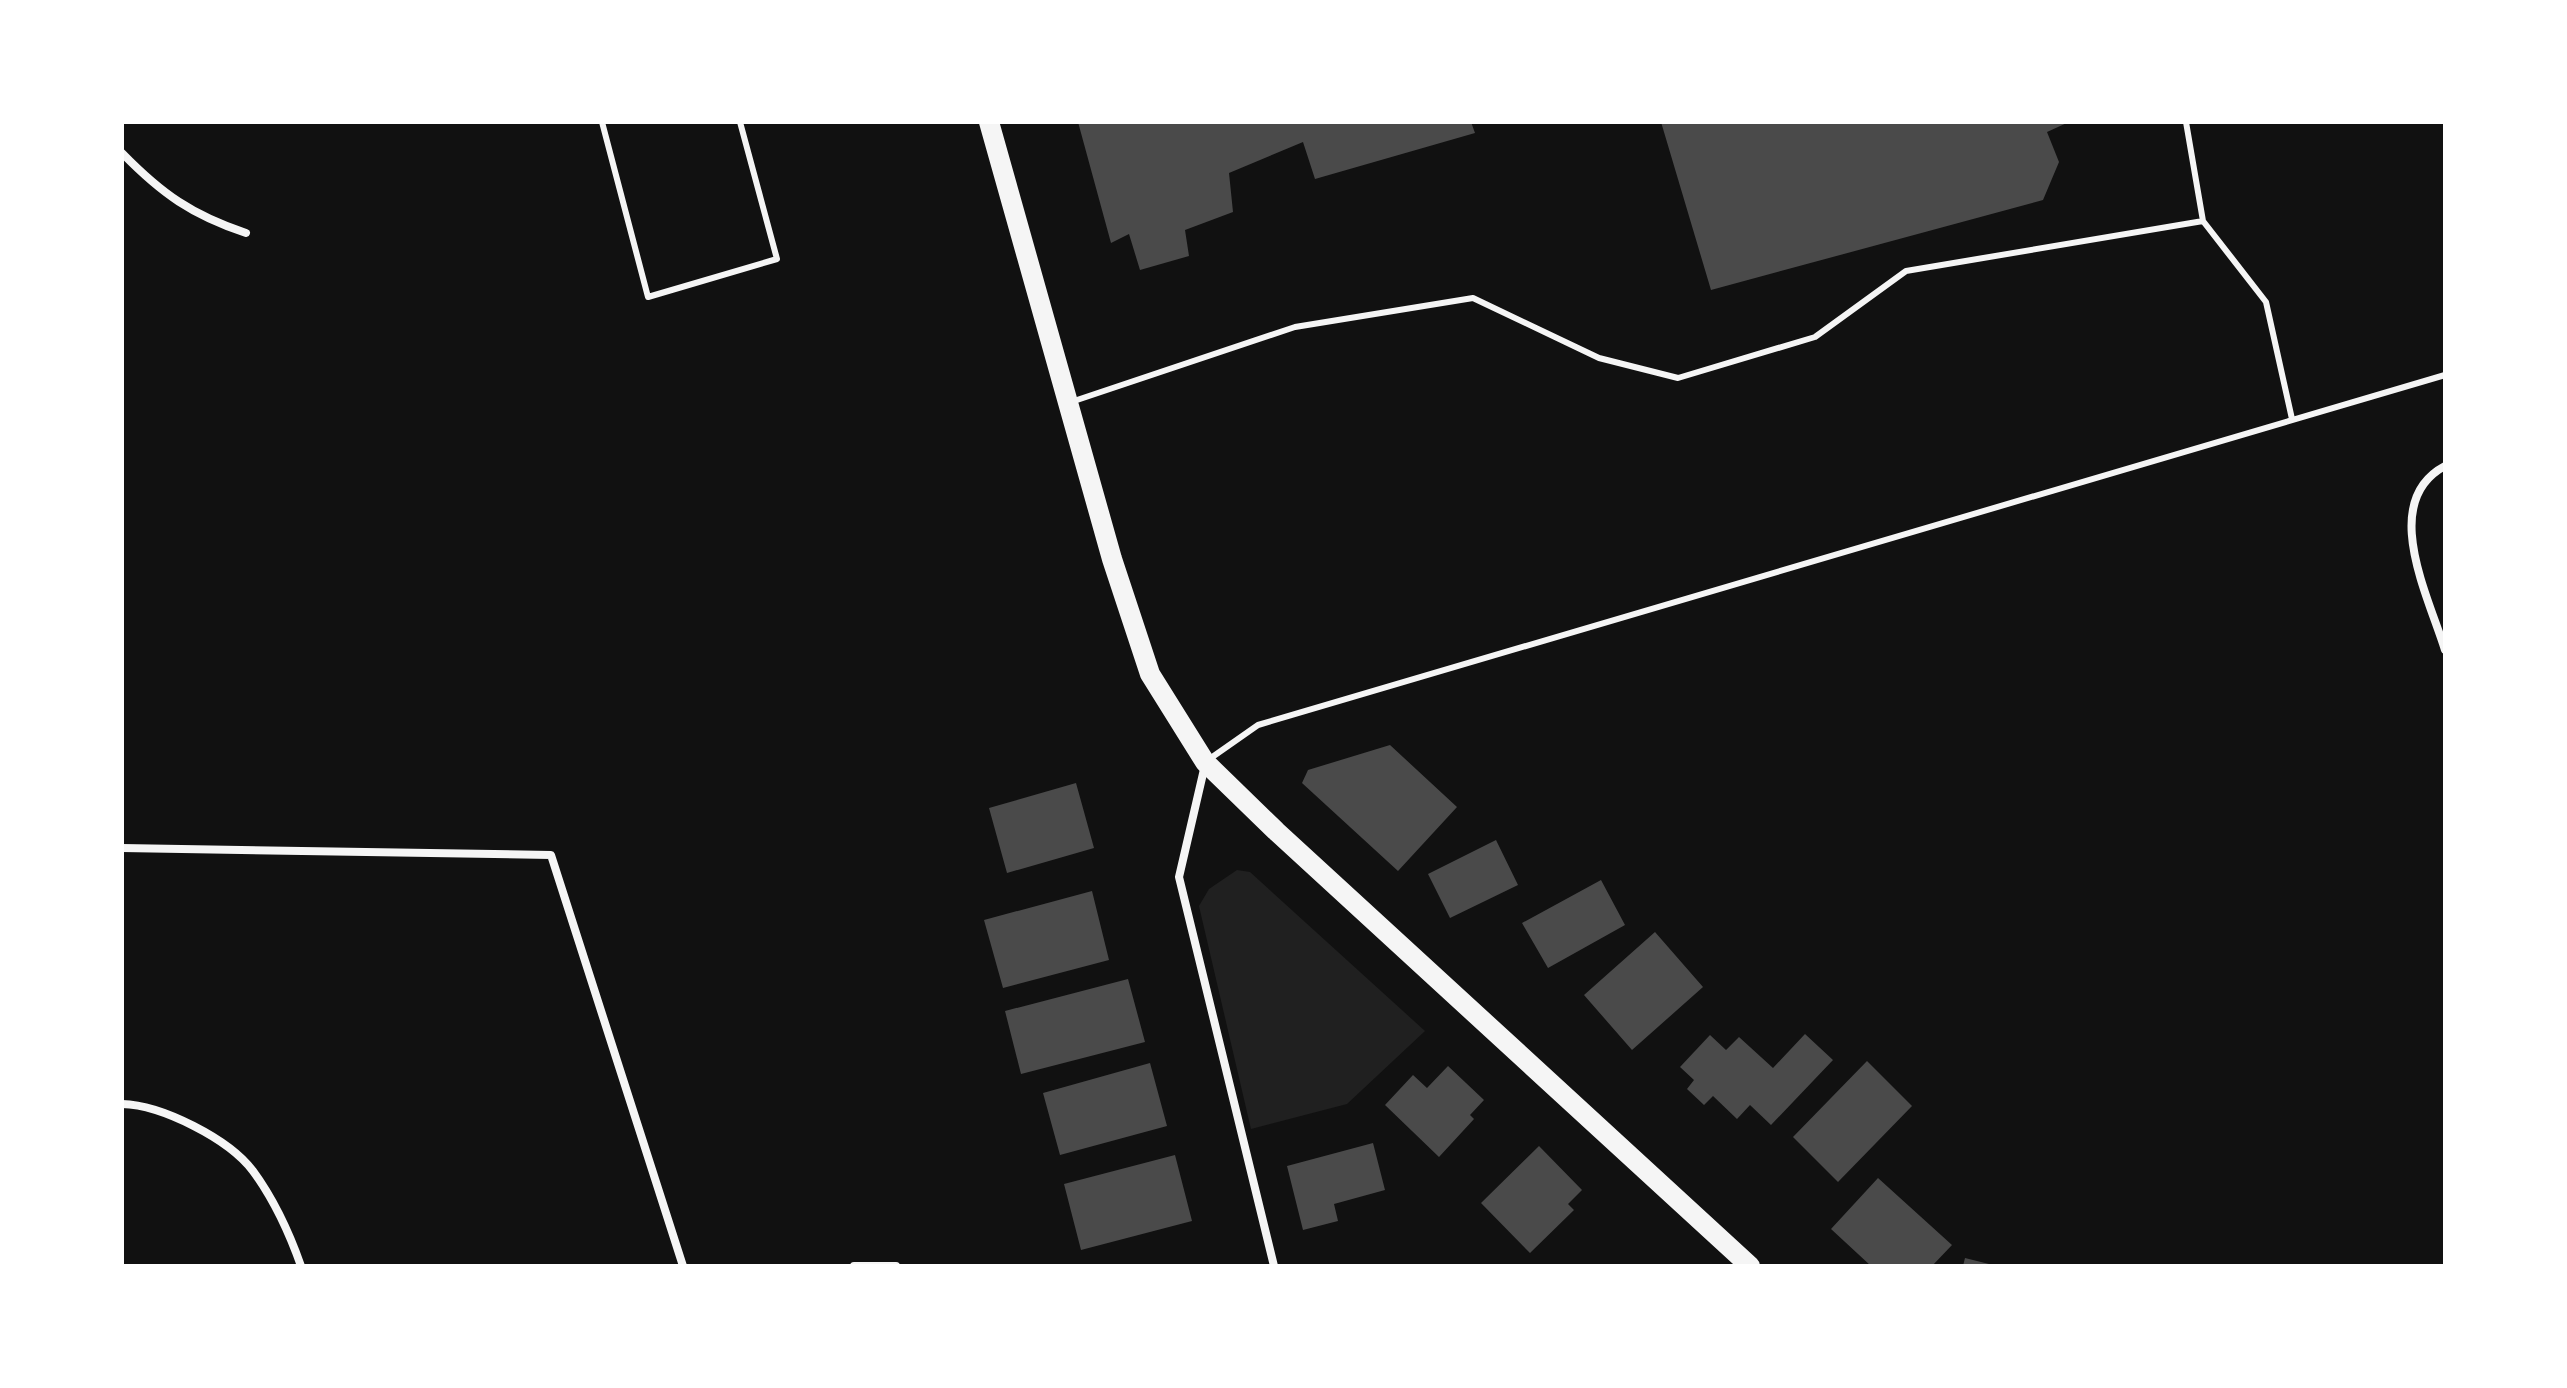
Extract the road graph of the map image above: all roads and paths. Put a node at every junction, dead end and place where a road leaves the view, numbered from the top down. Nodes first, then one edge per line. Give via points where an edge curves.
1 (602, 122) edge
2 (740, 122) edge
3 (989, 122) edge
4 (2186, 122) edge
5 (122, 153) edge
6 (2203, 221) junction
7 (246, 233) dead end
8 (2445, 375) edge
9 (1068, 403) junction
10 (2292, 419) junction
11 (2445, 466) edge
12 (2445, 650) edge
13 (1205, 762) junction
14 (122, 848) edge
15 (122, 1104) edge
16 (301, 1266) edge
17 (683, 1266) edge
18 (854, 1266) edge
19 (896, 1266) edge
20 (1274, 1266) edge
21 (1750, 1266) edge

1 - 2 lane via 648,297 777,259
3 - 9 main road
4 - 6 lane
5 - 7 street via 159,191 204,219
6 - 9 lane via 1906,271 1815,337 1678,378 1599,358 1473,298 1295,327
6 - 10 lane via 2266,302
8 - 10 lane
9 - 13 main road via 1150,674
10 - 13 lane via 1258,725
11 - 12 street via 2426,476 2411,503 2410,534
13 - 20 street via 1179,877
13 - 21 main road
14 - 17 street via 551,855
15 - 16 street via 141,1104 180,1119 251,1168 285,1221
18 - 19 street

